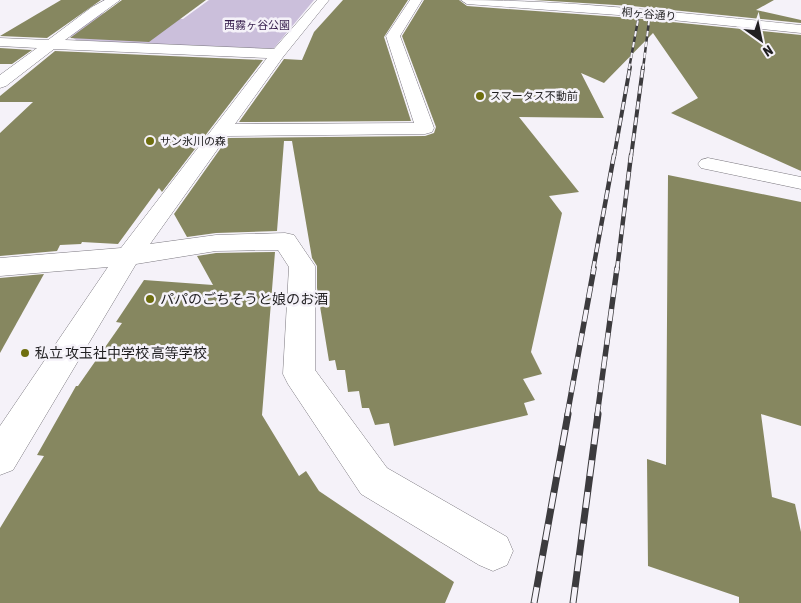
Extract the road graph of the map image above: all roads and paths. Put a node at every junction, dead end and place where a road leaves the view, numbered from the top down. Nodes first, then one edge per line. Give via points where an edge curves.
1 (114, 0) edge
2 (323, 0) edge
3 (416, 0) edge
4 (467, 0) edge
5 (801, 30) edge
6 (0, 42) edge
7 (52, 44) junction
8 (278, 54) junction
9 (0, 83) edge
10 (222, 130) junction
11 (708, 164) dead end
12 (801, 183) edge
13 (128, 256) junction
14 (0, 267) edge
15 (0, 457) edge
16 (493, 550) dead end

1 - 7 street
2 - 8 street
3 - 10 street via 393,36 425,128
4 - 5 street, 桐ヶ谷通り via 632,12
6 - 7 street
7 - 8 street
7 - 9 street
8 - 10 street
10 - 13 street
11 - 12 street
13 - 14 street
13 - 15 street
13 - 16 street via 216,243 285,241 302,266 299,374 374,481

